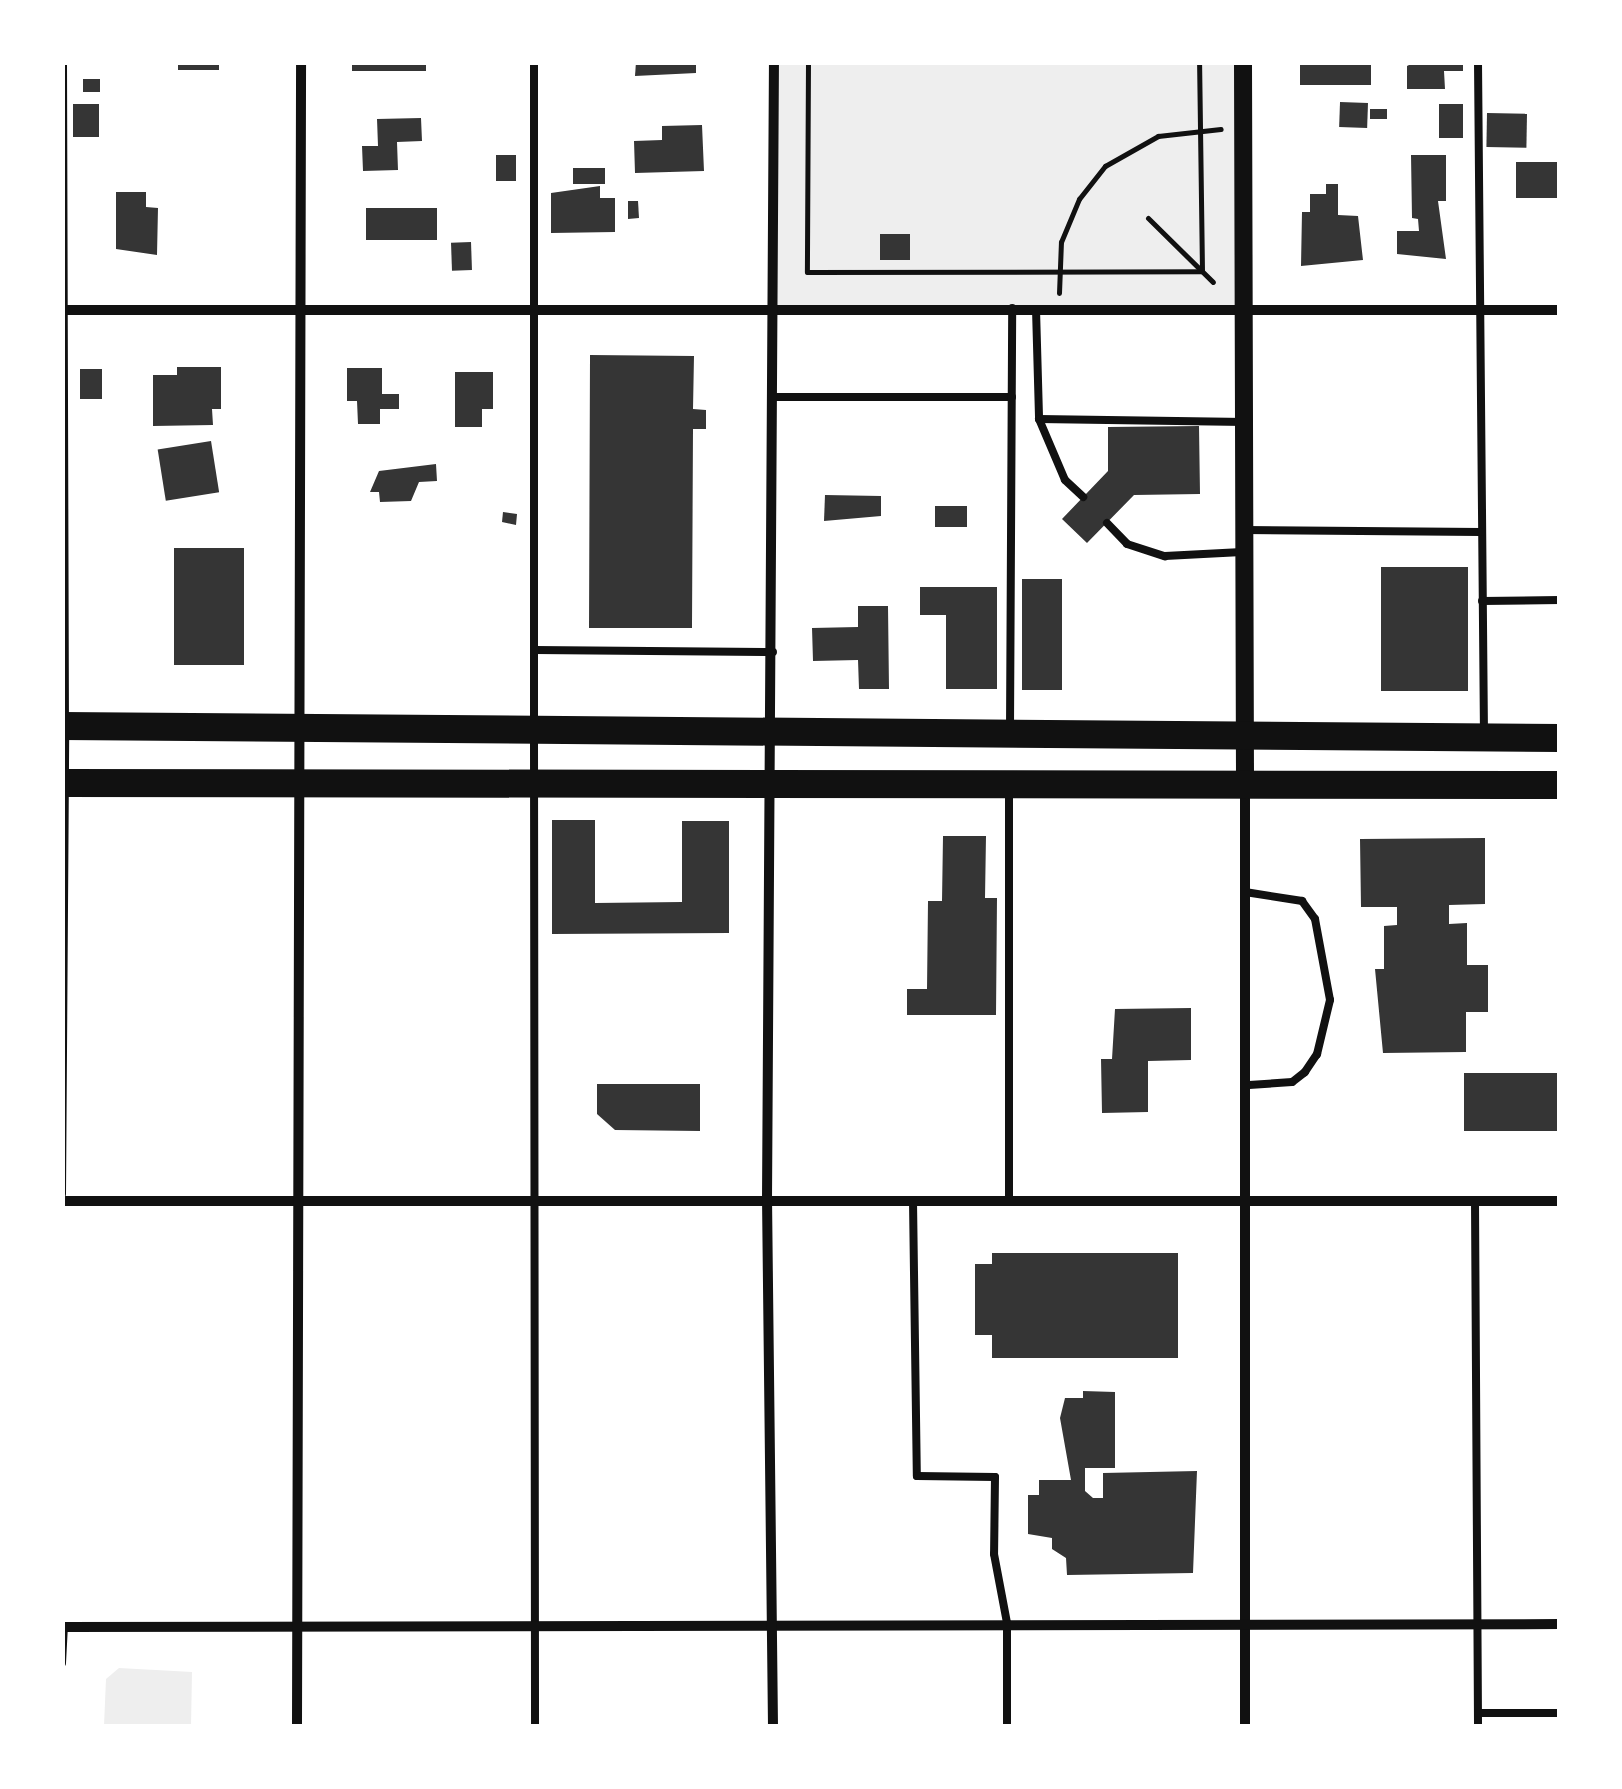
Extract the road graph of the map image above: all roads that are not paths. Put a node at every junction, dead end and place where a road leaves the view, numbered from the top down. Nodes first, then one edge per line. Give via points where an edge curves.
1 (63, 62) edge
2 (302, 62) edge
3 (534, 62) edge
4 (774, 62) edge
5 (1243, 62) edge
6 (1478, 62) edge
7 (774, 308) junction
8 (1012, 308) junction
9 (1036, 308) junction
10 (1246, 308) junction
11 (63, 310) edge
12 (1478, 310) junction
13 (1560, 310) edge
14 (304, 312) junction
15 (537, 312) junction
16 (773, 397) junction
17 (1012, 397) junction
18 (1039, 419) junction
19 (1244, 422) junction
20 (1082, 497) dead end
21 (1107, 523) dead end
22 (1244, 530) junction
23 (1481, 532) junction
24 (1243, 552) junction
25 (1560, 600) edge
26 (1482, 601) junction
27 (534, 650) junction
28 (773, 652) junction
29 (64, 726) edge
30 (771, 729) junction
31 (534, 730) junction
32 (1010, 730) junction
33 (301, 731) junction
34 (1242, 731) junction
35 (1484, 736) junction
36 (1560, 738) edge
37 (535, 782) junction
38 (771, 782) junction
39 (64, 783) edge
40 (300, 784) junction
41 (1009, 784) junction
42 (1244, 784) junction
43 (1560, 786) edge
44 (1246, 892) junction
45 (64, 1011) edge
46 (1249, 1085) junction
47 (62, 1194) edge
48 (1475, 1201) junction
49 (1560, 1201) edge
50 (62, 1202) edge
51 (296, 1202) junction
52 (533, 1202) junction
53 (767, 1202) junction
54 (913, 1202) junction
55 (1009, 1202) junction
56 (1248, 1202) junction
57 (1247, 1622) junction
58 (1008, 1624) junction
59 (1480, 1624) junction
60 (1560, 1624) edge
61 (534, 1625) junction
62 (773, 1625) junction
63 (296, 1626) junction
64 (63, 1627) edge
65 (62, 1662) edge
66 (1478, 1714) junction
67 (1560, 1714) edge
68 (297, 1726) edge
69 (535, 1726) edge
70 (773, 1726) edge
71 (1008, 1726) edge
72 (1245, 1726) edge
73 (1478, 1726) edge

1 - 11 lane
2 - 14 street
3 - 15 lane
4 - 7 street
5 - 10 street
6 - 12 lane
7 - 8 street
7 - 15 street
7 - 16 street
8 - 9 street
8 - 17 lane
9 - 10 street
9 - 18 lane
10 - 12 street
10 - 19 street
11 - 14 street
11 - 29 lane
12 - 13 street
12 - 23 lane
14 - 15 street
14 - 33 street
15 - 27 lane
16 - 17 lane
16 - 28 street
17 - 32 lane
18 - 19 lane
18 - 20 lane via 1065,480
19 - 22 street
21 - 24 lane via 1127,544 1165,556
22 - 23 lane
22 - 24 street
23 - 26 lane
24 - 34 street
25 - 26 lane
26 - 35 lane
27 - 28 lane
27 - 31 lane
28 - 30 street
29 - 33 highway
29 - 39 lane
30 - 31 highway
30 - 32 highway
30 - 38 street
31 - 33 highway
31 - 37 lane
32 - 34 highway
33 - 40 street
34 - 35 highway
34 - 42 street
35 - 36 highway
37 - 38 highway
37 - 40 highway
37 - 52 lane
38 - 41 highway
38 - 53 street
39 - 40 highway
39 - 45 lane
40 - 51 street
41 - 42 highway
41 - 55 lane
42 - 43 highway
42 - 44 street
44 - 46 street
44 - 46 lane via 1302,901 1315,919 1330,1000 1317,1054 1305,1072 1292,1082
45 - 47 lane
46 - 56 street
48 - 49 street
48 - 56 street
48 - 59 lane
50 - 51 street
51 - 52 street
51 - 63 street
52 - 53 street
52 - 61 lane
53 - 54 street
53 - 62 street
54 - 55 street
54 - 58 lane via 917,1476 995,1477 994,1554
55 - 56 street
56 - 57 street
57 - 58 street
57 - 59 street
57 - 72 street
58 - 62 street
58 - 71 lane
59 - 60 street
59 - 66 lane
61 - 62 street
61 - 63 street
61 - 69 lane
62 - 70 street
63 - 64 street
63 - 68 street
64 - 65 lane
66 - 67 lane
66 - 73 lane

